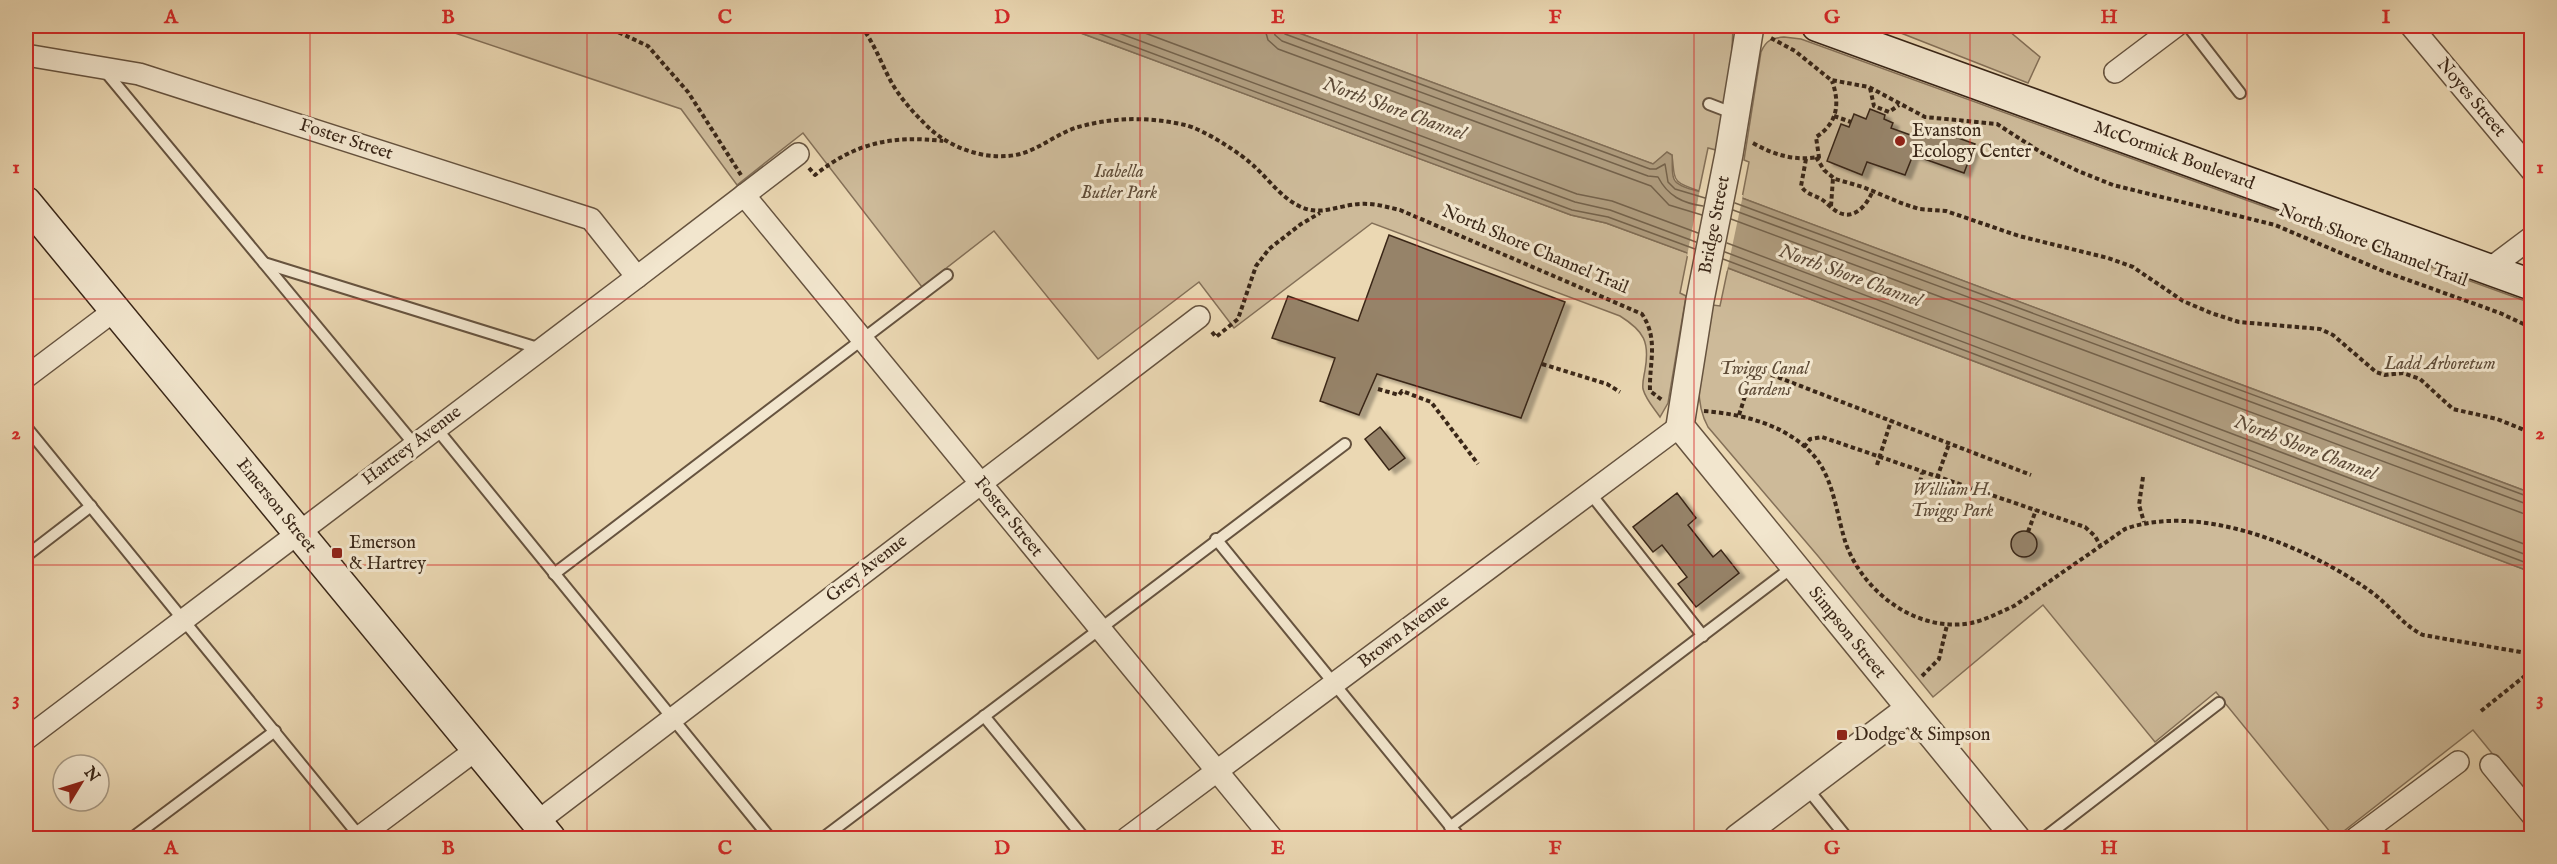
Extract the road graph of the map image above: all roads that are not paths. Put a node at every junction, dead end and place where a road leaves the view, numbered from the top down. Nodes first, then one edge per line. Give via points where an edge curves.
1 (1818, 26) edge
2 (2176, 26) edge
3 (2188, 26) edge
4 (2411, 26) edge
5 (1761, 32) edge
6 (26, 55) edge
7 (103, 68) junction
8 (2115, 72) dead end
9 (2240, 93) dead end
10 (1709, 104) dead end
11 (1735, 114) junction
12 (798, 154) road end
13 (2532, 171) edge
14 (744, 195) junction
15 (26, 202) edge
16 (2532, 237) edge
17 (264, 262) junction
18 (2488, 270) junction
19 (947, 274) dead end
20 (637, 277) junction
21 (2532, 285) edge
22 (115, 310) junction
23 (1199, 317) road end
24 (862, 339) junction
25 (541, 350) junction
26 (26, 377) edge
27 (1680, 426) junction
28 (26, 427) edge
29 (436, 428) junction
30 (414, 444) junction
31 (1345, 444) dead end
32 (979, 483) junction
33 (1590, 493) junction
34 (91, 506) junction
35 (298, 533) junction
36 (1216, 539) junction
37 (26, 556) edge
38 (1794, 566) junction
39 (554, 574) junction
40 (184, 619) junction
41 (1099, 628) junction
42 (1703, 636) junction
43 (1334, 684) junction
44 (2219, 703) dead end
45 (1909, 709) junction
46 (984, 716) junction
47 (672, 718) junction
48 (275, 731) junction
49 (26, 739) edge
50 (477, 749) junction
51 (2458, 762) dead end
52 (2491, 765) dead end
53 (1217, 771) junction
54 (1805, 787) junction
55 (2532, 815) edge
56 (1450, 827) junction
57 (543, 830) edge
58 (132, 838) edge
59 (360, 838) edge
60 (770, 838) edge
61 (823, 838) edge
62 (1083, 838) edge
63 (1127, 838) edge
64 (1272, 838) edge
65 (1460, 838) edge
66 (1738, 838) edge
67 (1847, 838) edge
68 (2016, 838) edge
69 (2044, 838) edge
70 (2356, 838) edge

1 - 18 main road, McCormick Boulevard
2 - 8 street
3 - 9 lane
4 - 13 street, Noyes Street
5 - 11 street, Bridge Street
6 - 7 street, Foster Street
7 - 17 lane
7 - 20 street, Foster Street via 139,74 591,219
10 - 11 lane
11 - 27 street, Bridge Street via 1739,148 1700,300
12 - 14 street, Hartrey Avenue
14 - 20 street, Hartrey Avenue
14 - 24 street, Foster Street
15 - 22 main road, Emerson Street
16 - 18 street
17 - 25 lane
17 - 30 lane
18 - 21 main road, McCormick Boulevard
19 - 24 lane
20 - 25 street, Hartrey Avenue
22 - 26 street
22 - 35 main road, Emerson Street
23 - 32 street, Grey Avenue
24 - 32 street, Foster Street
24 - 39 lane
25 - 29 street, Hartrey Avenue
27 - 33 street, Brown Avenue
27 - 38 street, Simpson Street
28 - 34 lane
29 - 30 street, Hartrey Avenue
29 - 39 lane
30 - 35 street, Hartrey Avenue
31 - 36 lane
32 - 41 street, Foster Street
32 - 47 street, Grey Avenue
33 - 42 lane
33 - 43 street, Brown Avenue
34 - 37 lane
34 - 40 lane
35 - 40 street, Hartrey Avenue
35 - 50 main road, Emerson Street
36 - 41 lane
36 - 43 lane
38 - 42 lane
38 - 45 street, Simpson Street
39 - 47 lane
40 - 48 lane
40 - 49 street, Hartrey Avenue
41 - 46 lane
41 - 53 street, Foster Street
42 - 56 lane
43 - 53 street, Brown Avenue
43 - 56 lane
44 - 69 lane
45 - 54 street
45 - 68 street, Simpson Street
46 - 61 lane
46 - 62 lane
47 - 57 street, Grey Avenue
47 - 60 lane
48 - 58 lane
48 - 59 lane
50 - 57 main road, Emerson Street
50 - 59 street
51 - 70 street
52 - 55 street
53 - 63 street, Brown Avenue
53 - 64 street, Foster Street
54 - 66 street
54 - 67 lane
56 - 65 lane

